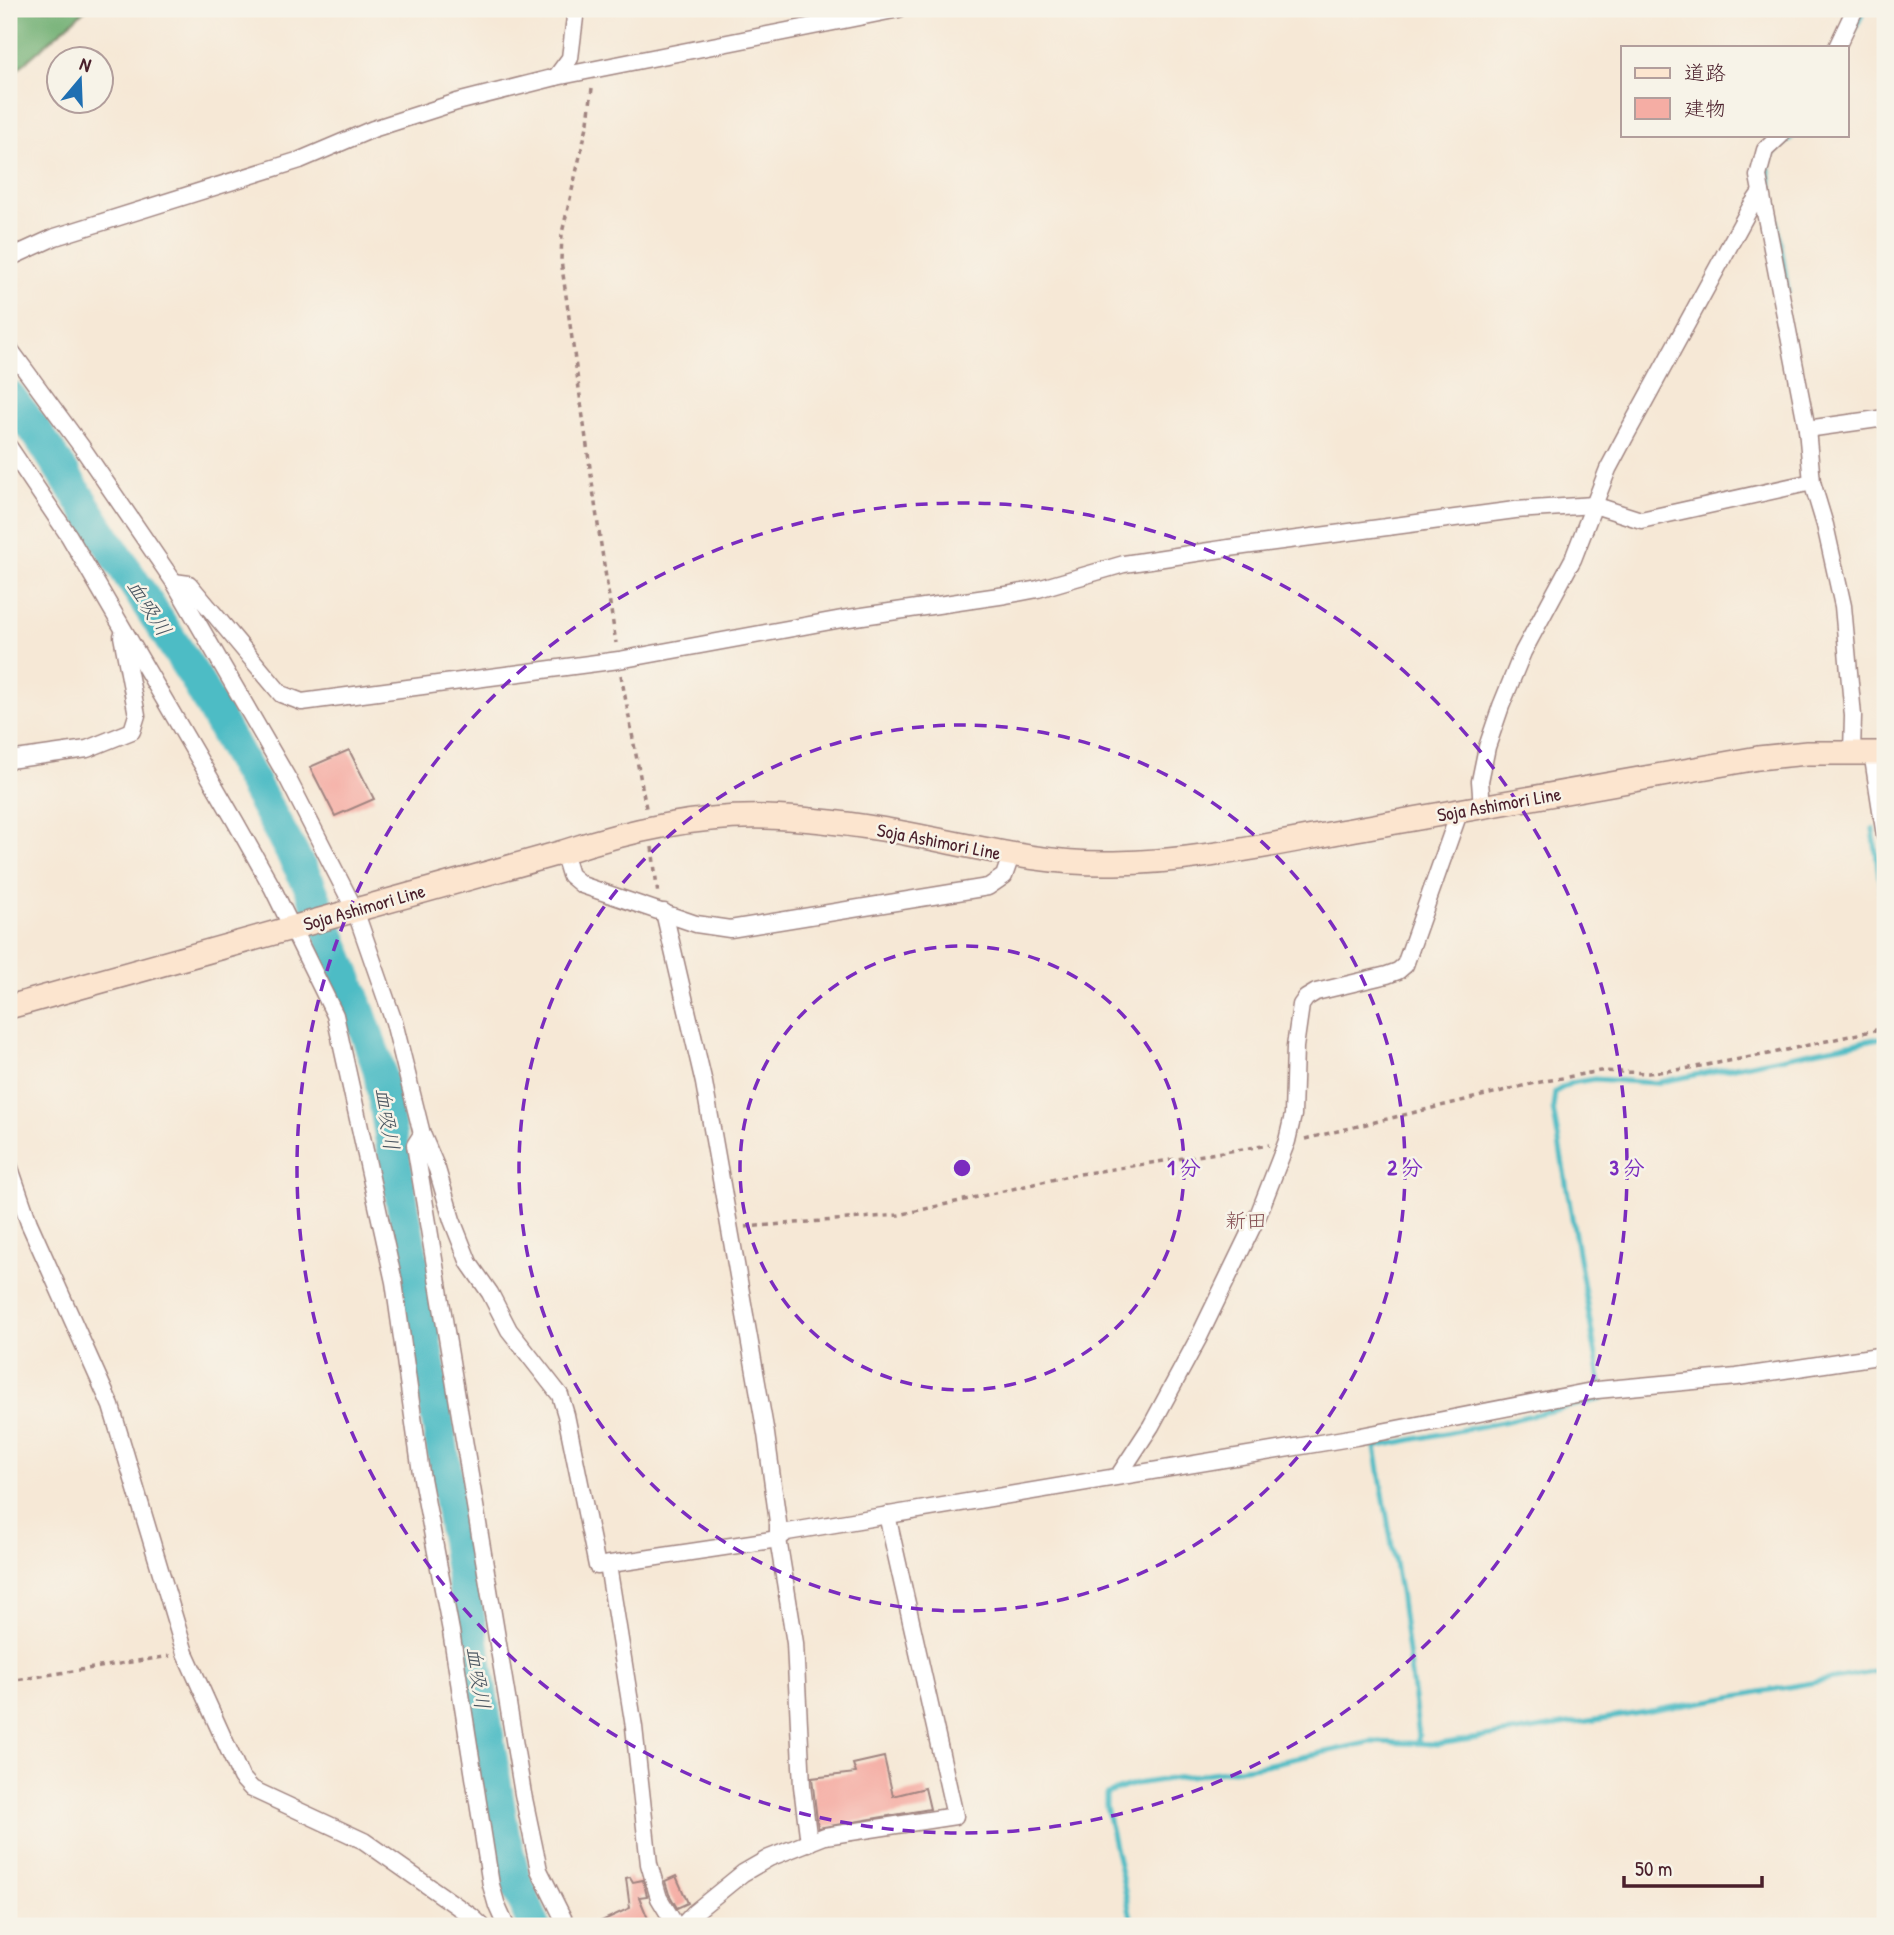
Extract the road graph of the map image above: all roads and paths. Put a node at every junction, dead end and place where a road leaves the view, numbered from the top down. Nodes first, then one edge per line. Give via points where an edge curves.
1 (576, 9) edge
2 (899, 9) edge
3 (1855, 9) edge
4 (1837, 46) edge
5 (591, 70) junction
6 (556, 77) junction
7 (1780, 136) edge
8 (1761, 192) junction
9 (9, 258) edge
10 (9, 348) edge
11 (1885, 418) edge
12 (1812, 428) junction
13 (9, 447) edge
14 (1812, 482) junction
15 (1594, 505) junction
16 (174, 582) junction
17 (120, 624) junction
18 (619, 660) junction
19 (1870, 752) edge
20 (9, 760) edge
21 (1471, 809) junction
22 (650, 829) junction
23 (1885, 836) edge
24 (563, 852) junction
25 (1011, 856) junction
26 (350, 911) junction
27 (662, 912) junction
28 (297, 926) junction
29 (9, 1007) edge
30 (1885, 1028) edge
31 (422, 1134) junction
32 (1287, 1141) junction
33 (9, 1165) edge
34 (731, 1228) junction
35 (1885, 1355) edge
36 (1119, 1475) junction
37 (887, 1515) junction
38 (778, 1539) junction
39 (607, 1565) junction
40 (186, 1653) junction
41 (9, 1681) edge
42 (809, 1843) junction
43 (482, 1926) edge
44 (506, 1926) edge
45 (567, 1926) edge
46 (677, 1926) edge
47 (682, 1926) edge

1 - 6 street via 570,58
2 - 5 street
3 - 4 street
5 - 6 street
5 - 18 path via 588,121 562,233 561,260
6 - 9 street via 373,129 300,160 55,237
7 - 8 street via 1765,150 1760,163
8 - 12 street
8 - 15 street via 1625,437
10 - 16 street
11 - 12 street
12 - 14 street
13 - 17 street via 69,536
14 - 15 street via 1641,520
14 - 19 street via 1843,606 1853,716
15 - 18 street via 1515,510 1124,564 1038,589
15 - 21 street via 1573,559 1523,652 1487,747
16 - 18 street via 189,584 281,694 302,702
16 - 26 street via 288,779
17 - 20 street via 137,715 132,731 87,749
17 - 28 street
18 - 22 path
19 - 21 main road, Soja Ashimori Line via 1758,758
19 - 23 street
21 - 25 main road, Soja Ashimori Line via 1171,860 1112,863
21 - 32 street via 1405,965 1387,975 1316,992 1301,1004
22 - 24 main road, Soja Ashimori Line
22 - 25 main road, Soja Ashimori Line via 763,817 825,821
22 - 27 path
24 - 26 main road, Soja Ashimori Line
24 - 27 street via 570,875 582,885
25 - 27 street via 1004,876 988,887 807,918 730,929
26 - 28 main road, Soja Ashimori Line
26 - 31 street via 394,1022
27 - 34 street via 704,1083
28 - 29 main road, Soja Ashimori Line
28 - 44 street via 335,1015 394,1282 421,1473 491,1885
30 - 32 path via 1684,1069 1600,1071 1561,1078
31 - 39 street via 469,1263 509,1330 560,1395 597,1566
31 - 45 street via 415,1145 523,1794 539,1871
32 - 34 path via 1073,1175 899,1215
32 - 36 street via 1259,1213 1198,1339
33 - 40 street via 29,1223 111,1406
34 - 38 street via 766,1434
35 - 36 street via 1737,1377 1597,1390 1356,1437
36 - 37 street
37 - 38 street via 787,1532
37 - 42 street via 955,1816 825,1836
38 - 39 street
38 - 42 street via 795,1643
39 - 46 street via 634,1727 649,1864 659,1898
40 - 41 path
40 - 43 street via 242,1777 252,1789 364,1841
42 - 47 street via 743,1873

